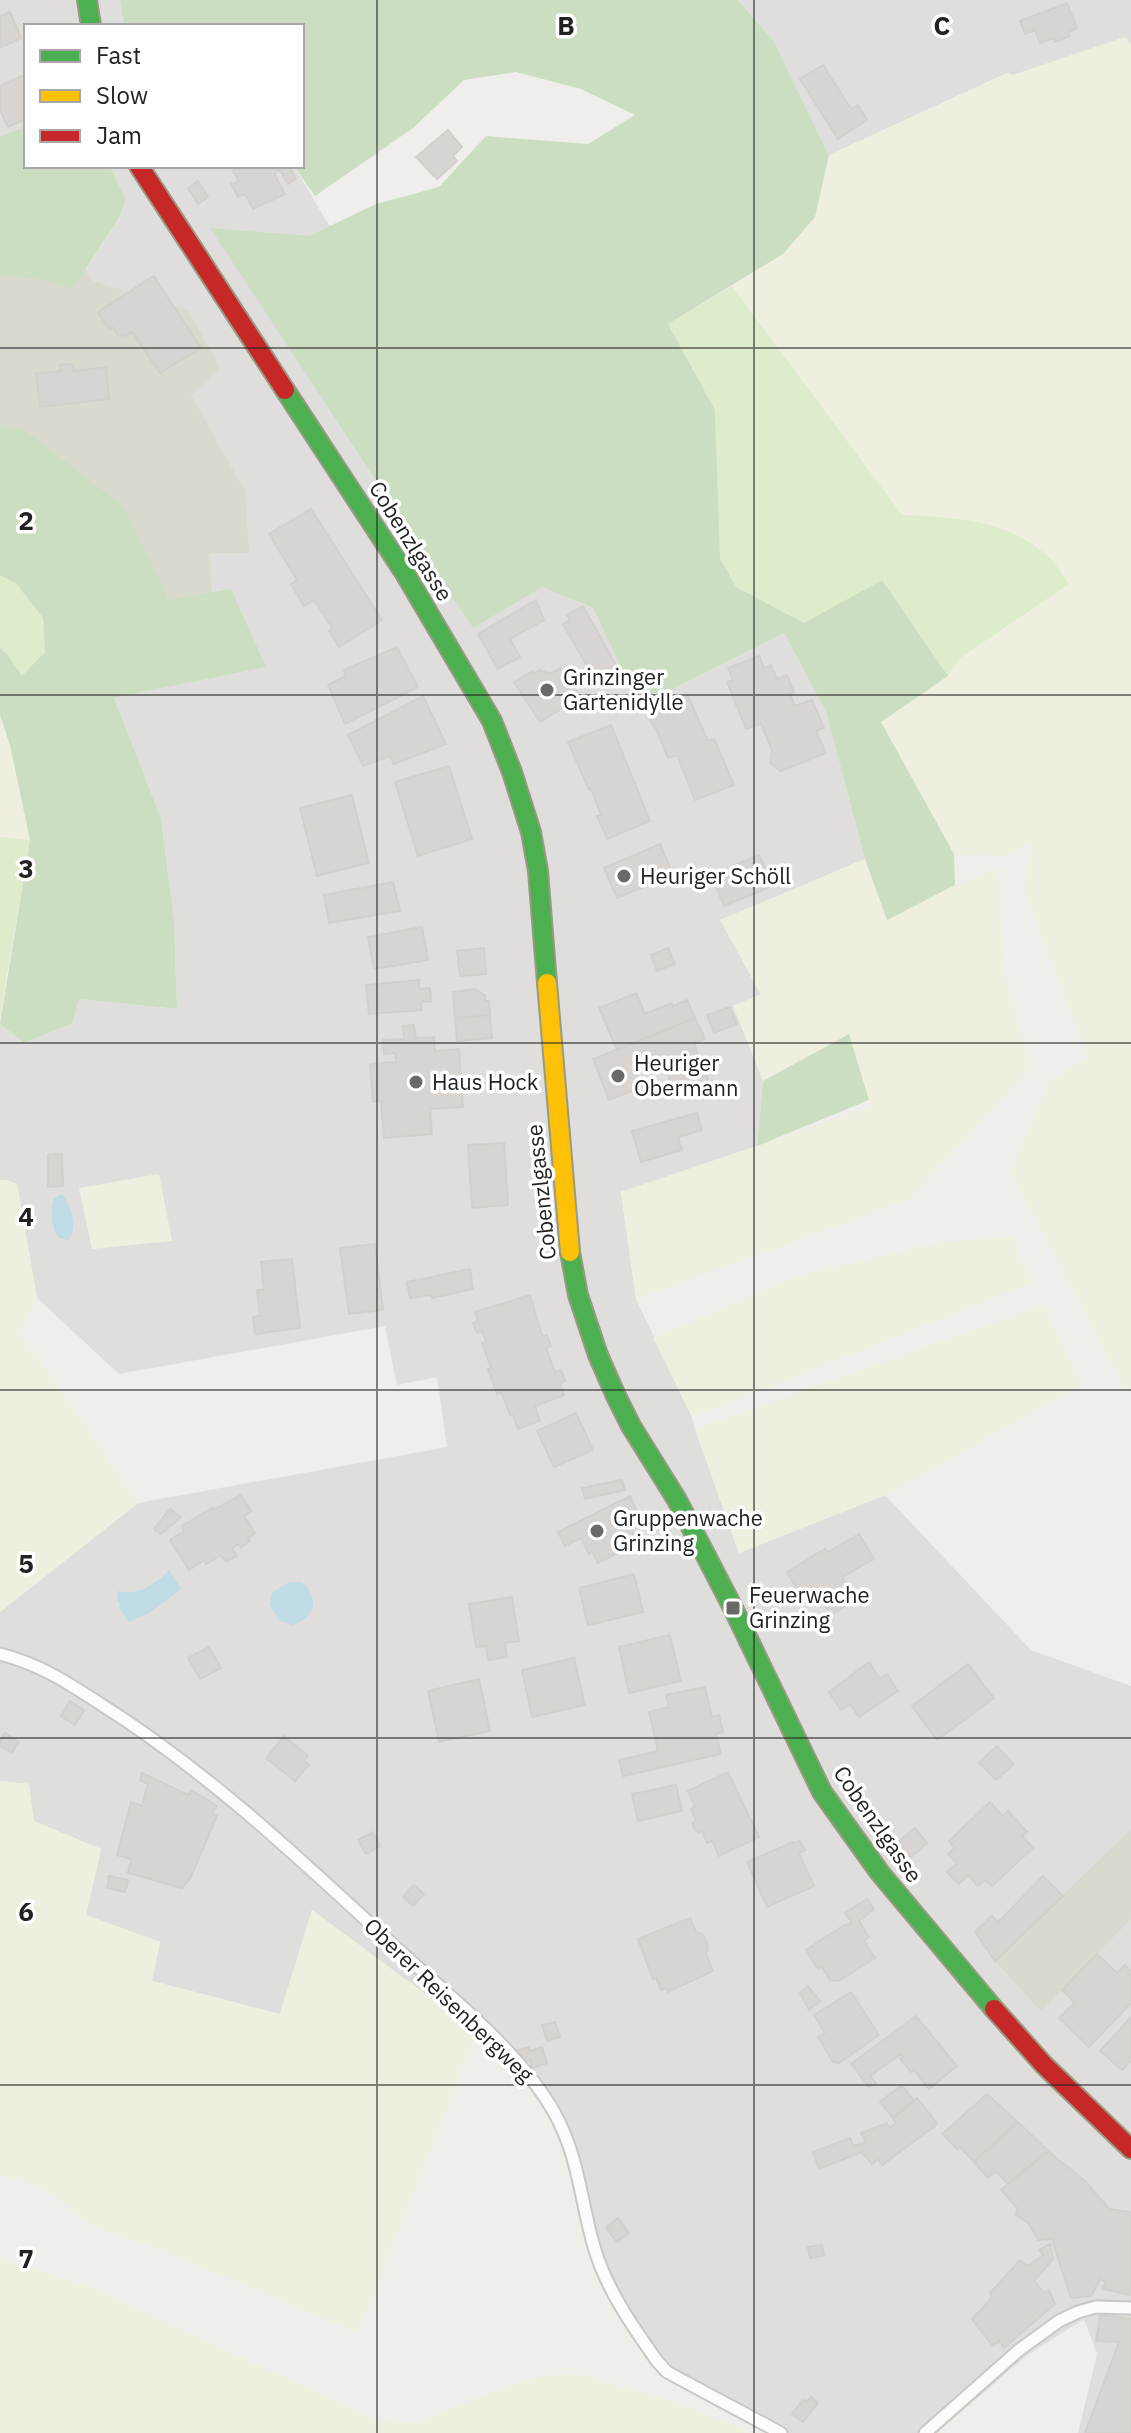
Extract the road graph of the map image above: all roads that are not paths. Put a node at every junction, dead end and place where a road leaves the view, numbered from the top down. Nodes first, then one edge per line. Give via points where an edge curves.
1 (87, 0) edge
2 (91, 24) edge
3 (140, 168) edge
4 (0, 1654) edge
5 (1131, 2149) edge
6 (1131, 2308) edge
7 (781, 2433) edge
8 (925, 2433) edge

1 - 2 street
3 - 5 street, Cobenzlgasse via 404,572 504,750 538,871 571,1261 598,1355 631,1426 666,1479 822,1792 973,1985 1044,2065
4 - 7 lane, Oberer Reisenbergweg via 79,1689 239,1804 499,2043 537,2085 564,2132 603,2274 657,2361 667,2372
6 - 8 lane via 1096,2307 1059,2321

